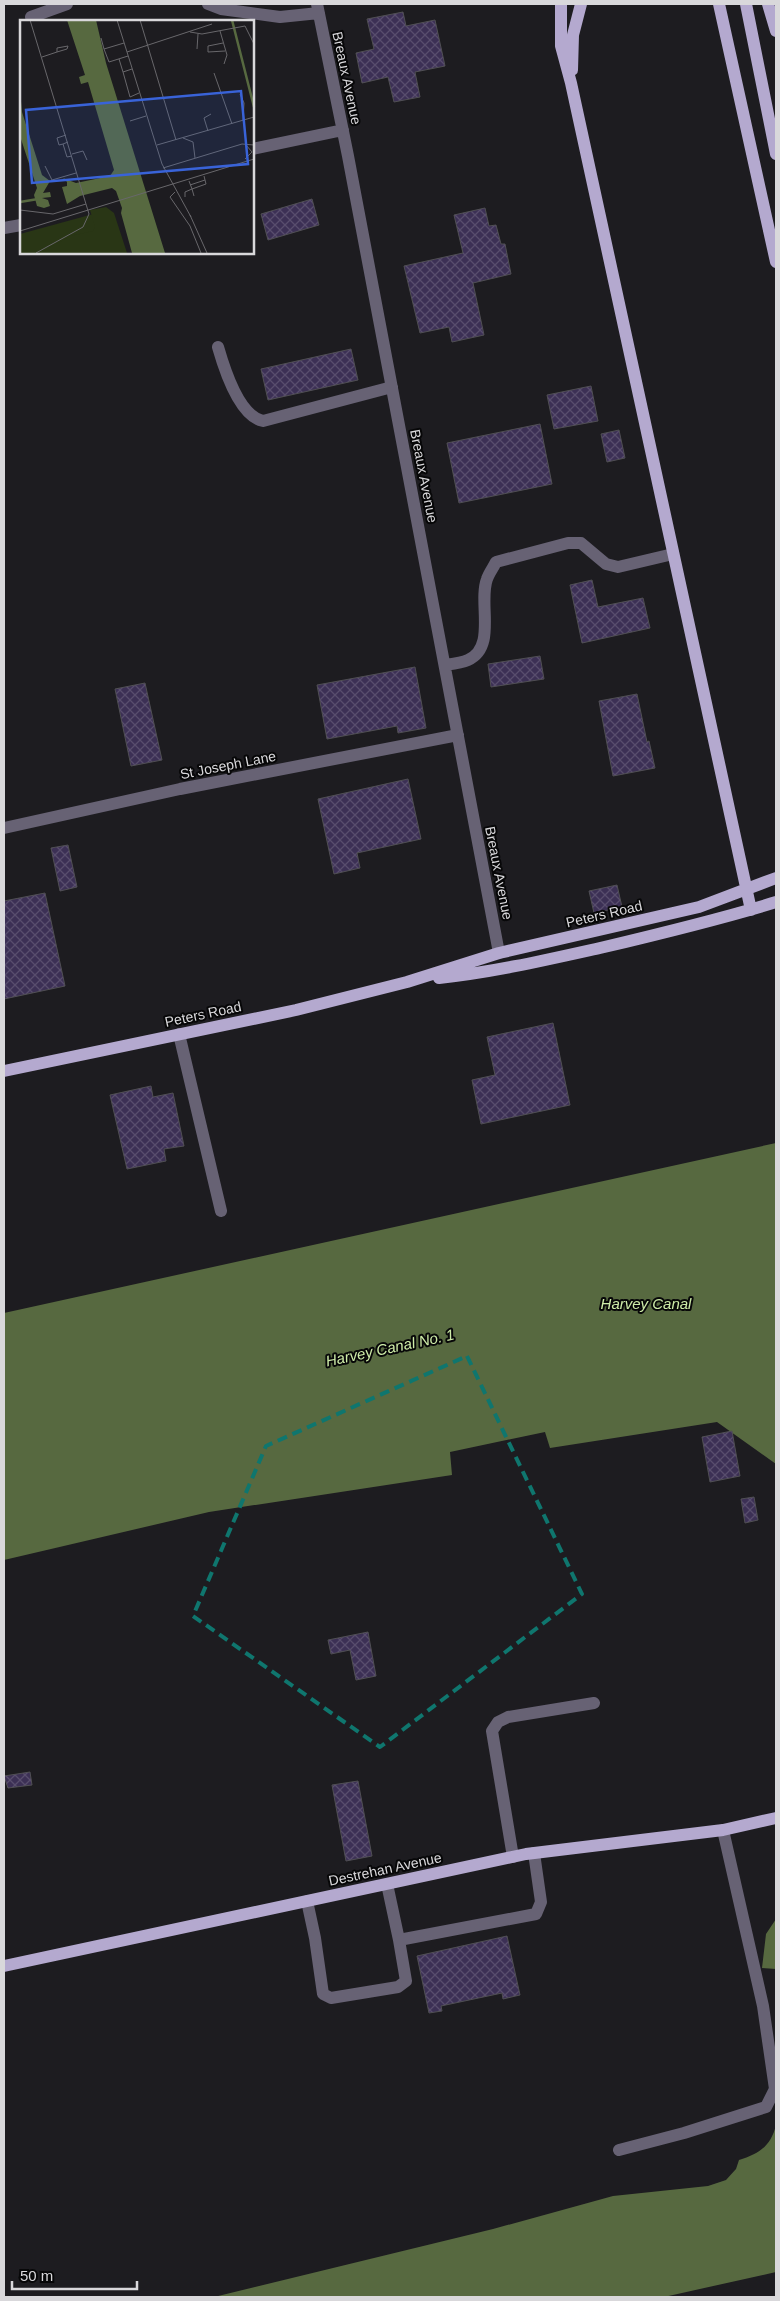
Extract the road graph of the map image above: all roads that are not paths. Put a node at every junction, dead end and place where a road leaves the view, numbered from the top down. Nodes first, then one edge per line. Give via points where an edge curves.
1 (67, 4) edge
2 (208, 4) edge
3 (561, 4) edge
4 (581, 4) edge
5 (712, 4) edge
6 (719, 4) edge
7 (746, 4) edge
8 (768, 4) edge
9 (318, 8) edge
10 (31, 17) dead end
11 (723, 26) junction
12 (776, 31) edge
13 (571, 83) junction
14 (343, 130) junction
15 (254, 149) edge
16 (776, 154) edge
17 (20, 225) edge
18 (4, 228) edge
19 (776, 262) edge
20 (218, 347) dead end
21 (392, 387) junction
22 (673, 554) junction
23 (445, 665) junction
24 (458, 735) junction
25 (4, 828) edge
26 (776, 878) edge
27 (746, 889) junction
28 (776, 902) edge
29 (751, 910) junction
30 (499, 954) junction
31 (407, 982) junction
32 (179, 1034) junction
33 (4, 1071) edge
34 (221, 1211) dead end
35 (594, 1702) dead end
36 (776, 1818) edge
37 (723, 1830) junction
38 (534, 1853) junction
39 (513, 1857) junction
40 (387, 1884) junction
41 (307, 1901) junction
42 (399, 1940) junction
43 (4, 1966) edge
44 (619, 2150) dead end

1 - 10 street
2 - 9 street via 221,9 280,17
3 - 13 main road via 561,46
4 - 13 main road via 573,35
5 - 11 main road
6 - 11 main road
7 - 16 main road
8 - 12 main road
9 - 14 street, Breaux Avenue
11 - 19 main road
13 - 22 main road
14 - 15 street
14 - 21 street, Breaux Avenue
17 - 18 street
20 - 21 street via 227,378 248,412 258,420
21 - 23 street, Breaux Avenue
22 - 23 street via 618,567 606,564 582,543 568,542 496,562 486,580 485,635 479,651 468,660
22 - 27 main road
23 - 24 street, Breaux Avenue
24 - 25 street, St Joseph Lane
24 - 30 street, Breaux Avenue
26 - 27 main road, Peters Road
27 - 29 main road
27 - 30 main road, Peters Road via 699,906
28 - 29 main road, Peters Road
29 - 31 main road, Peters Road via 700,925 495,972
30 - 31 main road, Peters Road
31 - 32 main road, Peters Road via 296,1010
32 - 33 main road, Peters Road
32 - 34 street
35 - 39 street via 508,1717 498,1722 492,1732
36 - 37 main road, Destrehan Avenue
37 - 38 main road, Destrehan Avenue
37 - 44 street via 763,2006 775,2090 766,2107
38 - 39 main road, Destrehan Avenue
38 - 42 street via 541,1902 536,1914
39 - 40 main road, Destrehan Avenue
40 - 41 main road, Destrehan Avenue
40 - 42 street
41 - 42 street via 316,1938 323,1994 331,1998 398,1987 406,1981
41 - 43 main road, Destrehan Avenue

